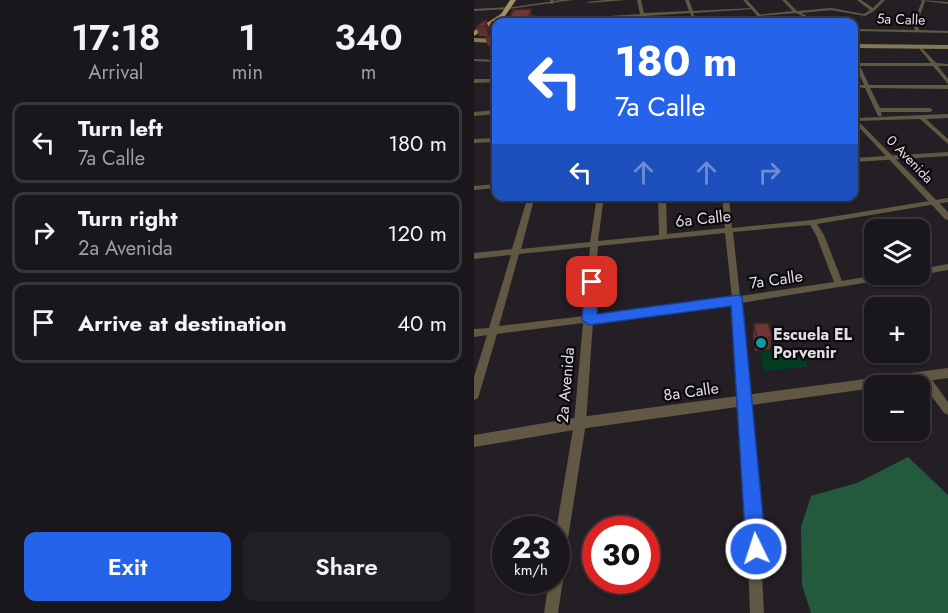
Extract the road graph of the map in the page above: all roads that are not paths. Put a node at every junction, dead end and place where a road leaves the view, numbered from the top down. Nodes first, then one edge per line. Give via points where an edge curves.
1 (513, 0) edge
2 (570, 0) edge
3 (624, 0) edge
4 (639, 0) edge
5 (687, 0) edge
6 (745, 0) edge
7 (784, 0) edge
8 (823, 0) edge
9 (859, 0) edge
10 (883, 0) edge
11 (923, 0) edge
12 (589, 1) edge
13 (552, 2) edge
14 (948, 3) edge
15 (509, 8) junction
16 (753, 9) junction
17 (834, 9) junction
18 (474, 10) edge
19 (873, 10) junction
20 (795, 11) junction
21 (691, 13) junction
22 (503, 14) junction
23 (669, 14) junction
24 (643, 15) junction
25 (759, 16) junction
26 (497, 18) edge
27 (581, 18) edge
28 (630, 18) edge
29 (643, 18) edge
30 (670, 18) edge
31 (693, 18) edge
32 (738, 18) edge
33 (809, 18) edge
34 (492, 21) edge
35 (915, 24) junction
36 (858, 30) edge
37 (876, 31) junction
38 (887, 31) junction
39 (474, 32) edge
40 (918, 32) junction
41 (948, 32) edge
42 (474, 40) edge
43 (492, 40) edge
44 (858, 46) edge
45 (882, 46) junction
46 (920, 47) junction
47 (948, 47) edge
48 (474, 60) edge
49 (492, 61) edge
50 (858, 64) edge
51 (932, 65) junction
52 (948, 65) edge
53 (858, 71) edge
54 (474, 81) edge
55 (492, 81) edge
56 (948, 82) edge
57 (858, 86) edge
58 (865, 86) junction
59 (948, 87) edge
60 (878, 110) junction
61 (948, 111) edge
62 (492, 112) edge
63 (474, 114) edge
64 (948, 116) edge
65 (921, 117) junction
66 (858, 119) edge
67 (882, 119) junction
68 (858, 123) edge
69 (492, 140) edge
70 (474, 141) edge
71 (948, 142) edge
72 (948, 154) edge
73 (889, 156) junction
74 (858, 160) edge
75 (492, 186) edge
76 (474, 188) edge
77 (948, 200) edge
78 (531, 201) edge
79 (600, 201) edge
80 (662, 201) edge
81 (726, 201) edge
82 (934, 202) junction
83 (948, 217) edge
84 (812, 222) junction
85 (729, 231) junction
86 (663, 237) junction
87 (594, 244) junction
88 (517, 252) junction
89 (474, 256) edge
90 (948, 267) edge
91 (930, 270) edge
92 (864, 281) edge
93 (838, 285) junction
94 (738, 300) junction
95 (589, 320) junction
96 (491, 331) junction
97 (474, 333) edge
98 (948, 373) edge
99 (930, 375) edge
100 (864, 384) edge
101 (930, 386) edge
102 (474, 395) edge
103 (747, 400) junction
104 (948, 410) edge
105 (580, 423) junction
106 (474, 441) edge
107 (565, 516) edge
108 (554, 594) edge
109 (551, 613) edge
110 (757, 613) edge

1 - 15 main road
2 - 13 street
3 - 12 street
4 - 24 street
5 - 21 street
6 - 16 street
7 - 20 street
8 - 17 street
9 - 19 street
10 - 19 street
11 - 14 street
11 - 35 street
12 - 27 street
13 - 15 street
13 - 22 street
15 - 18 street
15 - 22 main road
16 - 21 street
16 - 25 street
17 - 19 street via 858,15
17 - 20 street
20 - 25 street
20 - 33 street
21 - 23 street
21 - 31 street
22 - 26 main road
23 - 24 street
23 - 30 street
24 - 28 street
24 - 29 street
25 - 32 street
34 - 39 main road
35 - 38 street
35 - 40 street
36 - 37 street, 5a Calle
37 - 38 street, 5a Calle
37 - 45 street
38 - 40 street, 5a Calle
40 - 41 street, 5a Calle
42 - 43 main road
44 - 45 main road
45 - 46 main road
46 - 47 main road
46 - 51 street
48 - 49 street
50 - 51 street
51 - 52 street
51 - 56 street
53 - 58 street
54 - 55 street
57 - 58 street
58 - 59 street
58 - 60 street
60 - 61 street
60 - 67 street
62 - 63 street
64 - 65 street
65 - 67 street
65 - 71 street
66 - 67 street
68 - 73 street, 0 Avenida
69 - 70 street
72 - 73 street
73 - 74 street
73 - 82 street, 0 Avenida
75 - 76 street
77 - 82 street, 6a Calle
78 - 88 street
79 - 87 street, 2a Avenida
80 - 86 street
81 - 85 street
82 - 83 street, 0 Avenida
82 - 84 street, 6a Calle
84 - 85 street, 6a Calle
84 - 93 street
85 - 86 street, 6a Calle
85 - 94 street
86 - 87 street, 6a Calle
87 - 88 street, 6a Calle
87 - 95 street, 2a Avenida
88 - 89 street, 6a Calle
88 - 96 street
90 - 91 street
92 - 93 street, 7a Calle
93 - 94 street, 7a Calle
94 - 95 street, 7a Calle
94 - 103 street
95 - 96 street, 7a Calle
95 - 105 street, 2a Avenida
96 - 97 street, 7a Calle
96 - 102 street
98 - 99 street, 8a Calle
100 - 103 street, 8a Calle
101 - 104 street
103 - 105 street, 8a Calle
103 - 110 street
105 - 106 street, 8a Calle
105 - 107 street, 2a Avenida
108 - 109 street

